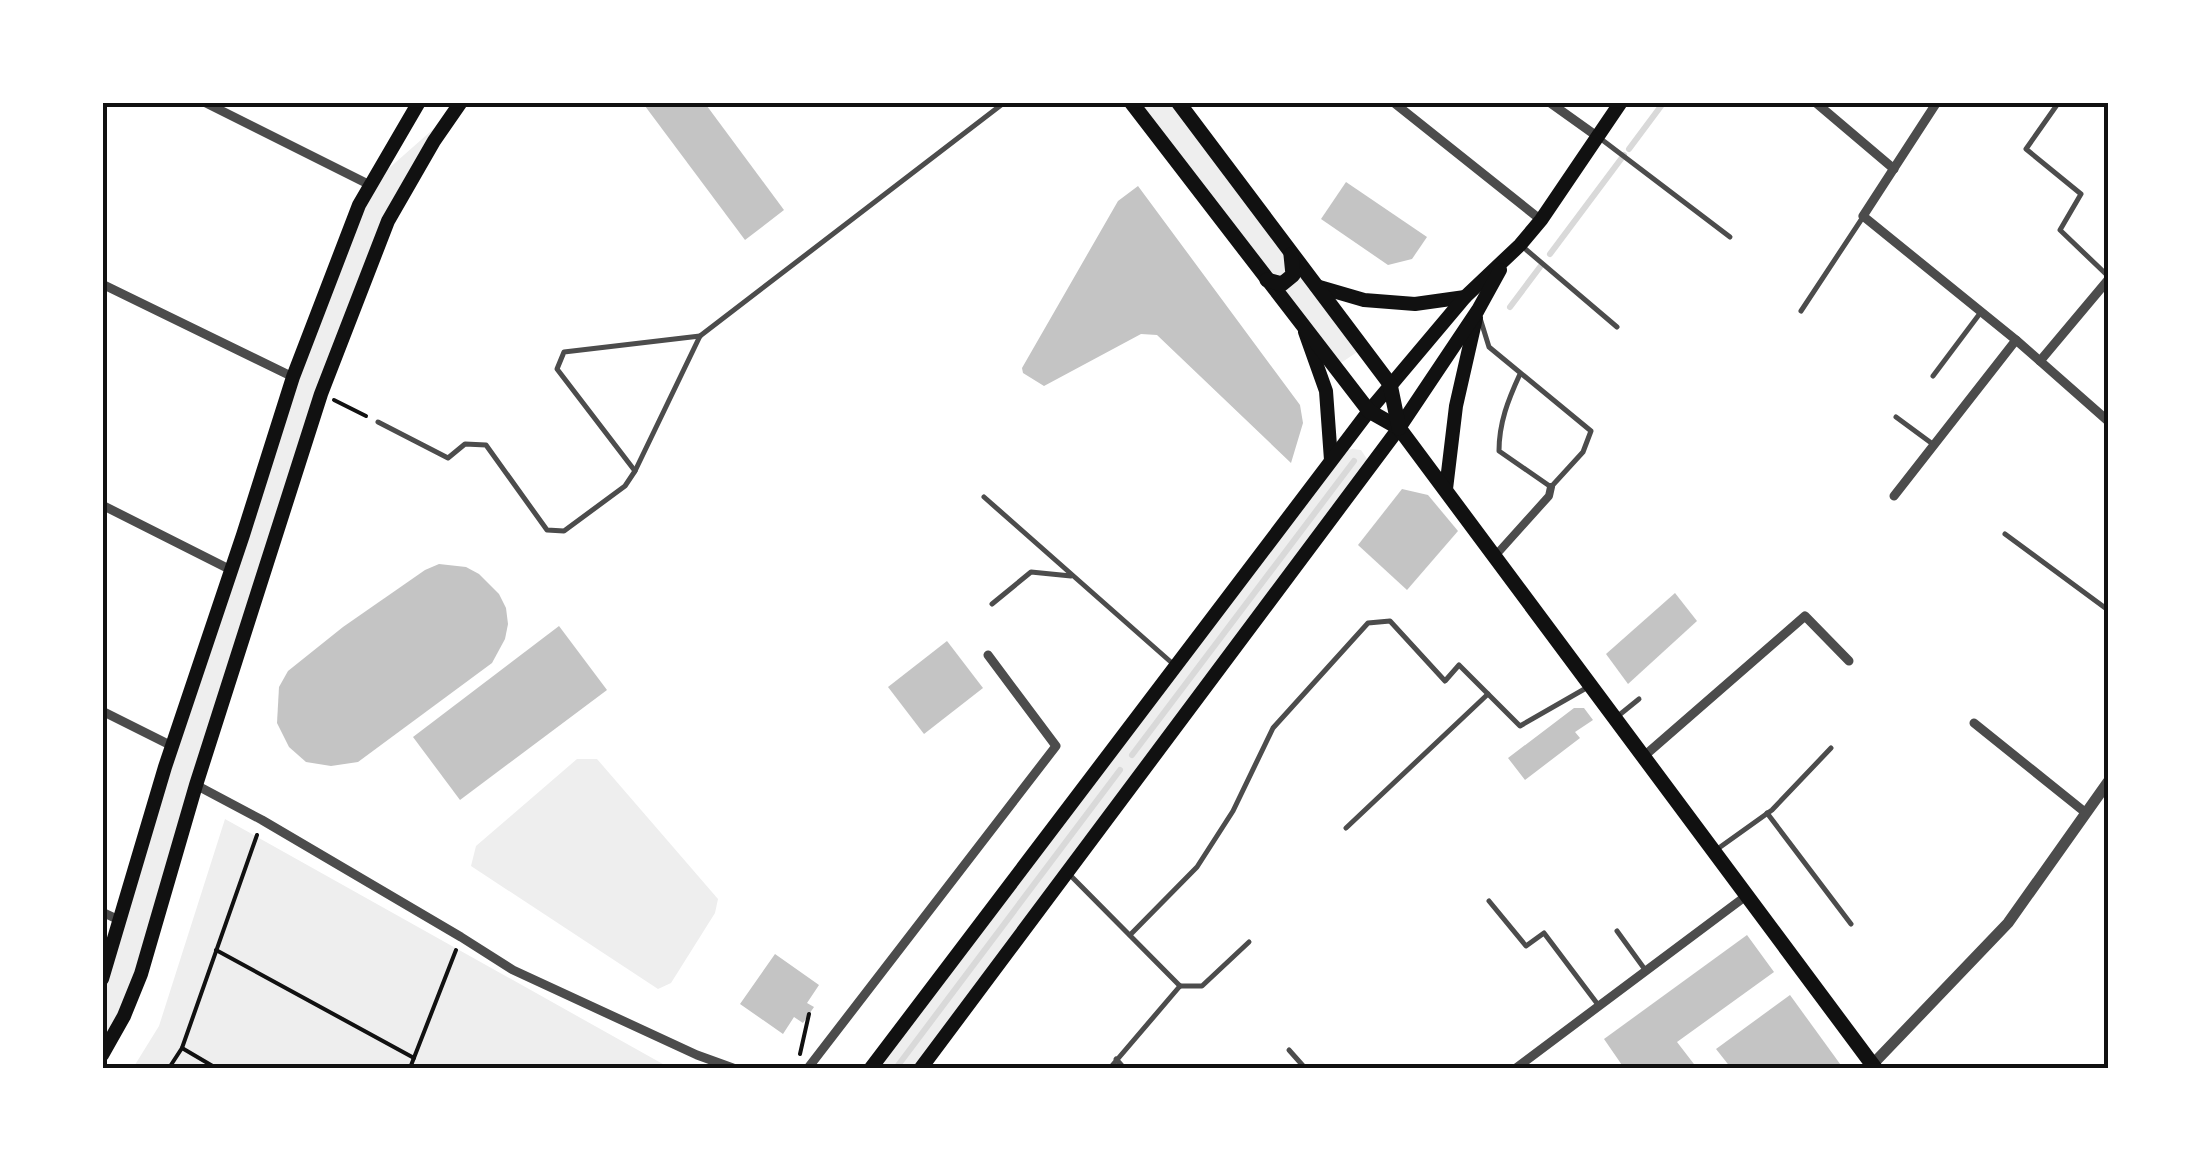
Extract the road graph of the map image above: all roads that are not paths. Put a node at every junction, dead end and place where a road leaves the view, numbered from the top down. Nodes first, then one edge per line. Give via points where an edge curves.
1 (204, 102) edge
2 (419, 102) edge
3 (461, 102) edge
4 (1006, 102) edge
5 (1132, 102) edge
6 (1178, 102) edge
7 (1393, 102) edge
8 (1548, 102) edge
9 (1620, 102) edge
10 (1815, 102) edge
11 (2059, 102) edge
12 (1935, 103) edge
13 (1598, 137) junction
14 (1894, 168) junction
15 (370, 185) junction
16 (1863, 216) junction
17 (1540, 220) junction
18 (1730, 237) dead end
19 (1520, 245) junction
20 (1292, 255) junction
21 (1505, 260) junction
22 (2108, 278) edge
23 (1267, 280) junction
24 (102, 284) edge
25 (1316, 286) junction
26 (1464, 297) junction
27 (1478, 310) junction
28 (1802, 311) dead end
29 (1982, 312) junction
30 (1304, 326) junction
31 (1617, 328) dead end
32 (700, 336) junction
33 (2016, 340) junction
34 (2040, 360) junction
35 (1520, 374) junction
36 (1933, 376) dead end
37 (293, 377) junction
38 (1390, 384) junction
39 (1369, 411) junction
40 (1896, 416) dead end
41 (2108, 421) edge
42 (378, 422) road end
43 (1399, 428) junction
44 (1934, 444) junction
45 (1332, 460) junction
46 (636, 472) junction
47 (1551, 487) junction
48 (1446, 489) junction
49 (1894, 496) dead end
50 (984, 497) dead end
51 (102, 505) edge
52 (2005, 534) dead end
53 (1495, 556) junction
54 (232, 570) junction
55 (1074, 576) junction
56 (992, 604) dead end
57 (2108, 610) edge
58 (988, 655) dead end
59 (1849, 661) dead end
60 (1174, 665) junction
61 (1590, 686) junction
62 (1488, 694) junction
63 (1639, 699) dead end
64 (102, 711) edge
65 (1615, 719) junction
66 (1974, 723) dead end
67 (172, 746) junction
68 (1830, 748) dead end
69 (1643, 757) junction
70 (196, 785) junction
71 (2106, 789) edge
72 (2086, 813) junction
73 (1767, 814) junction
74 (1346, 828) dead end
75 (1714, 852) junction
76 (1068, 873) junction
77 (1746, 896) junction
78 (1489, 901) dead end
79 (102, 912) edge
80 (119, 920) junction
81 (1851, 924) dead end
82 (1616, 930) dead end
83 (1130, 936) junction
84 (1249, 942) dead end
85 (1646, 971) junction
86 (102, 979) edge
87 (1180, 986) junction
88 (1599, 1006) junction
89 (1289, 1050) dead end
90 (102, 1056) edge
91 (1116, 1059) junction
92 (1873, 1067) edge
93 (733, 1068) edge
94 (808, 1068) edge
95 (871, 1068) edge
96 (921, 1068) edge
97 (1110, 1068) edge
98 (1124, 1068) edge
99 (1305, 1068) edge
100 (1516, 1068) edge

1 - 15 street
2 - 15 main road
3 - 70 main road via 388,221 321,394
4 - 32 lane
5 - 23 main road
6 - 20 main road
7 - 17 street
8 - 13 street
9 - 13 main road
10 - 14 street
11 - 22 lane via 2026,149 2081,194 2060,230
12 - 14 street
13 - 17 main road
13 - 18 lane
14 - 16 street
15 - 37 main road
16 - 28 lane
16 - 29 street
17 - 19 main road
19 - 21 main road
19 - 31 lane
20 - 23 main road via 1288,280
20 - 25 main road
21 - 26 main road
21 - 27 main road
22 - 34 street
23 - 30 main road
24 - 37 street
25 - 26 main road via 1364,300 1414,304
25 - 38 main road
26 - 38 main road
27 - 35 lane via 1486,347
27 - 43 main road
27 - 48 main road
29 - 33 street
29 - 36 lane
30 - 39 main road
30 - 45 main road via 1326,391
32 - 46 lane
32 - 46 lane via 564,352 557,369
33 - 34 street
33 - 44 street
34 - 41 street
35 - 47 lane via 1507,402 1499,451
35 - 47 lane via 1592,431
37 - 54 main road
38 - 39 main road
38 - 43 main road
39 - 43 main road
39 - 45 main road
40 - 44 lane
42 - 46 lane via 448,458 465,444 486,446 546,530 564,531
43 - 48 main road
43 - 76 main road
44 - 49 street
45 - 60 main road
47 - 53 street
48 - 53 main road
50 - 55 lane
51 - 54 street
52 - 57 lane
53 - 61 main road
54 - 67 main road
55 - 56 lane via 1031,572
55 - 60 lane
58 - 94 street via 1056,746
59 - 69 street via 1805,616
60 - 95 main road
61 - 62 lane via 1520,726
61 - 65 main road
62 - 74 lane
62 - 83 lane via 1459,665 1444,682 1390,621 1368,623 1272,728 1197,868
63 - 65 lane
64 - 67 street
65 - 69 main road
66 - 72 street
67 - 80 main road
68 - 73 lane
69 - 75 main road
70 - 90 main road via 141,974
70 - 93 street via 513,970
71 - 72 street
72 - 92 street via 2008,924
73 - 75 lane
73 - 81 lane
75 - 77 main road
76 - 83 lane
76 - 96 main road
77 - 85 street
77 - 92 main road
78 - 88 lane via 1526,946 1544,933
79 - 80 street
80 - 86 main road
82 - 85 lane
83 - 87 lane
84 - 87 lane via 1202,986
85 - 88 street
87 - 91 lane
88 - 100 street
89 - 99 lane
91 - 97 lane
91 - 98 lane

